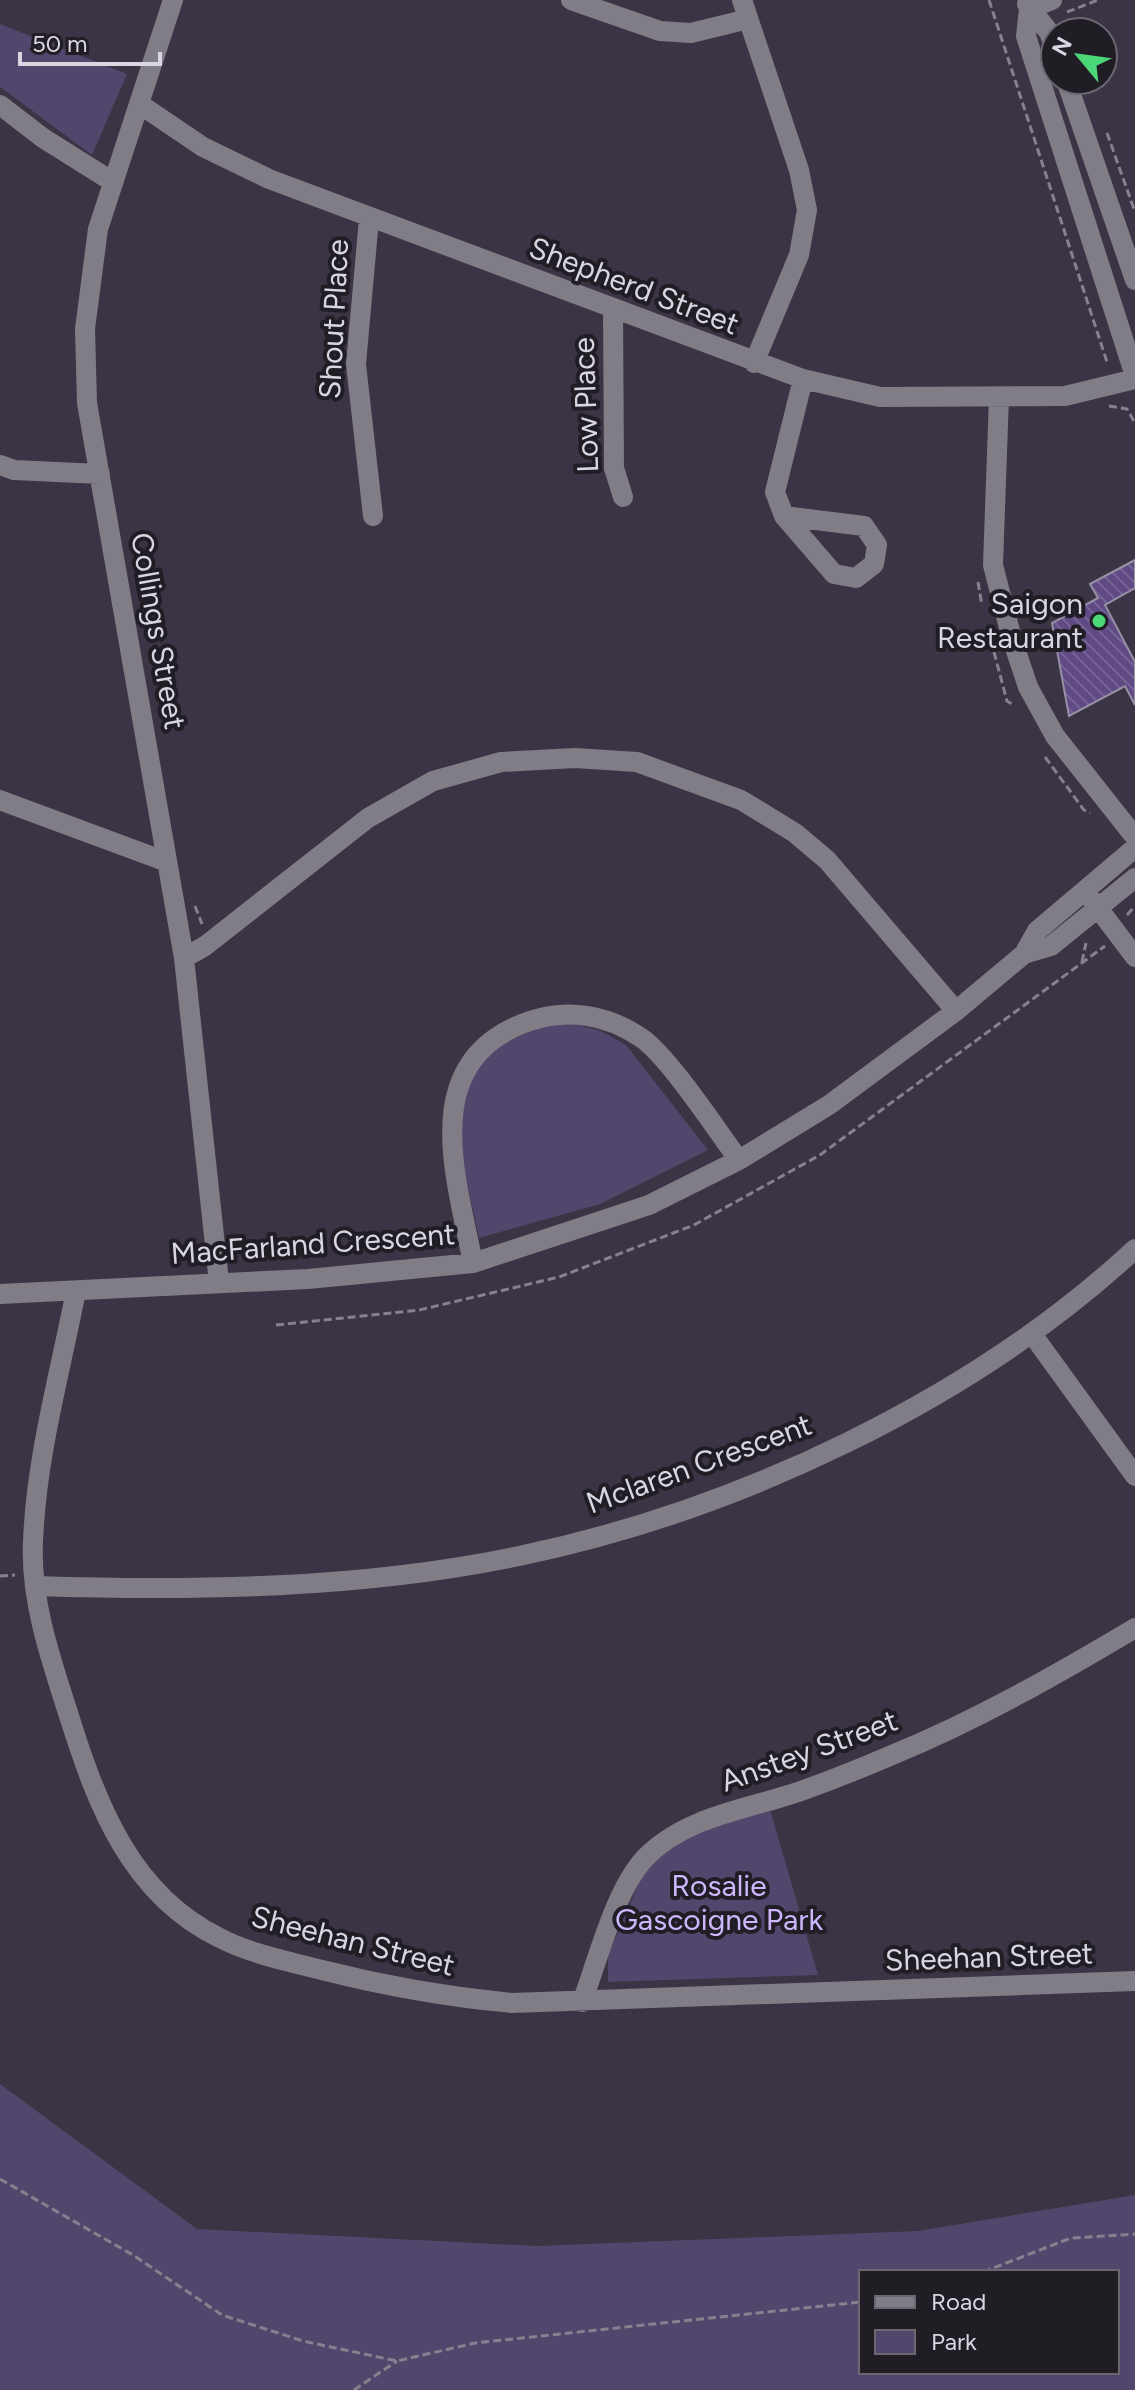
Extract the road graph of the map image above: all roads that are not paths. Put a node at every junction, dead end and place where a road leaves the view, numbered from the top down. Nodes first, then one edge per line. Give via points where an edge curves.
1 (173, 0) edge
2 (571, 0) edge
3 (1028, 4) edge
4 (1058, 7) edge
5 (745, 10) edge
6 (1072, 96) edge
7 (0, 105) edge
8 (141, 105) junction
9 (113, 182) junction
10 (369, 219) junction
11 (1135, 280) edge
12 (613, 309) junction
13 (754, 363) junction
14 (1135, 378) edge
15 (803, 379) junction
16 (999, 397) junction
17 (0, 465) edge
18 (100, 474) junction
19 (623, 497) dead end
20 (373, 516) dead end
21 (784, 516) dead end
22 (0, 800) edge
23 (1135, 837) edge
24 (1135, 848) edge
25 (167, 862) junction
26 (1135, 878) edge
27 (1085, 891) junction
28 (1098, 908) junction
29 (1024, 954) junction
30 (1135, 957) edge
31 (184, 958) junction
32 (956, 1011) junction
33 (739, 1160) junction
34 (1135, 1249) edge
35 (473, 1263) junction
36 (219, 1282) junction
37 (76, 1291) junction
38 (0, 1294) edge
39 (1032, 1334) junction
40 (1135, 1476) edge
41 (36, 1586) junction
42 (1135, 1628) edge
43 (1135, 1981) edge
44 (582, 2002) junction

1 - 8 street, Collings Street
2 - 5 street via 660,31 691,33
3 - 4 street
3 - 14 street via 1026,36
5 - 13 street via 799,170 807,210 799,255
6 - 11 street
7 - 9 street
8 - 9 street, Collings Street
8 - 10 street, Shepherd Street via 203,147
9 - 18 street, Collings Street via 98,229 85,329 87,403
10 - 12 street, Shepherd Street
10 - 20 street, Shout Place via 356,364
12 - 13 street, Shepherd Street
12 - 19 street, Low Place via 614,468
13 - 15 street, Shepherd Street
14 - 16 street, Shepherd Street via 1065,396
15 - 16 street, Shepherd Street via 880,397
15 - 21 street via 775,483
16 - 23 street via 993,565 1012,639 1028,687 1055,736
17 - 18 street
18 - 25 street, Collings Street
22 - 25 street
24 - 27 street, MacFarland Crescent
25 - 31 street, Collings Street
26 - 28 street, MacFarland Crescent
27 - 28 street
27 - 29 street, MacFarland Crescent via 1037,931
28 - 29 street, MacFarland Crescent via 1051,946
28 - 30 street
29 - 32 street, MacFarland Crescent
31 - 32 street via 368,818 433,781 501,762 637,762 741,800 795,833 827,860
31 - 36 street, Collings Street
32 - 33 street, MacFarland Crescent via 829,1105
33 - 35 street, MacFarland Crescent via 649,1205
33 - 35 street via 644,1038 581,1013 544,1016 514,1026 485,1046 463,1073 452,1105 451,1144
34 - 39 street, Mclaren Crescent
35 - 36 street, MacFarland Crescent
36 - 37 street, MacFarland Crescent
37 - 38 street, MacFarland Crescent
37 - 41 street, Sheehan Street via 36,1502
39 - 40 street
39 - 41 street, Mclaren Crescent via 891,1418 781,1472 646,1523 518,1556 399,1575 270,1584
41 - 44 street, Sheehan Street via 49,1653 94,1793 118,1842 179,1913 218,1937 265,1956 347,1976 443,1997
42 - 44 street, Anstey Street via 1050,1679 894,1754 672,1836 644,1859 625,1888
43 - 44 street, Sheehan Street

